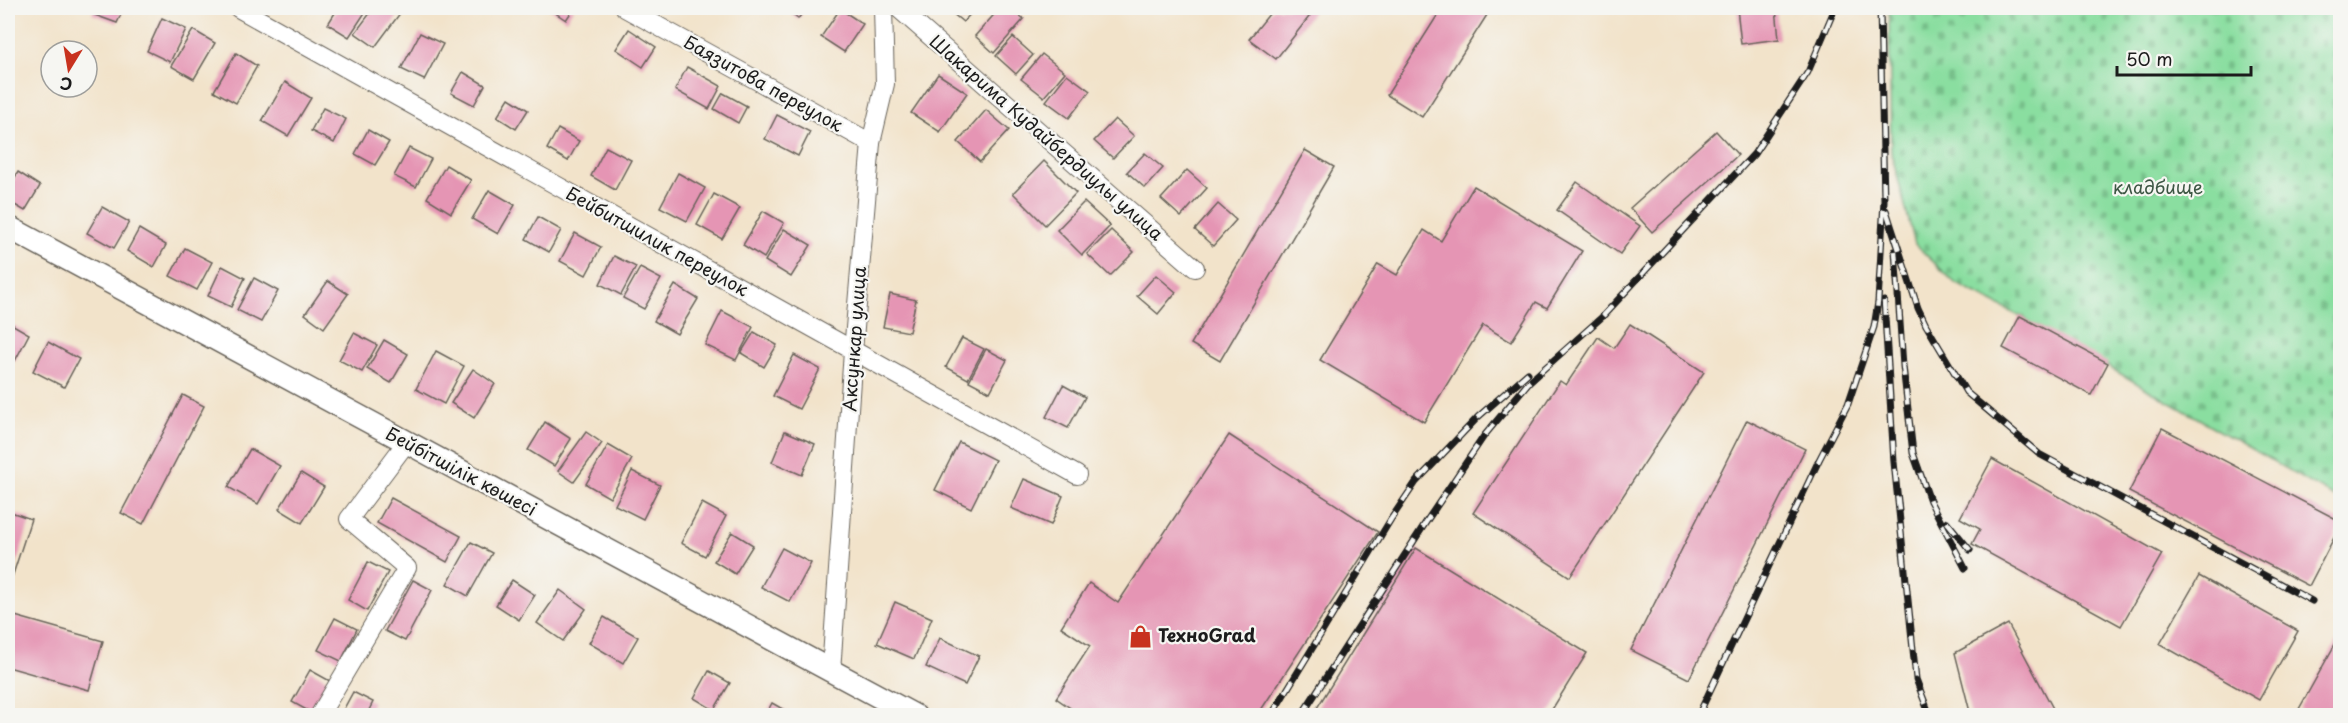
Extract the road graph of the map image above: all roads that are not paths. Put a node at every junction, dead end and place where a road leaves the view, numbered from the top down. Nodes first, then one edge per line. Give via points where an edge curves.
1 (238, 8) edge
2 (624, 8) edge
3 (883, 8) edge
4 (898, 8) edge
5 (871, 142) junction
6 (8, 227) edge
7 (1195, 268) dead end
8 (853, 351) junction
9 (406, 442) junction
10 (1077, 475) dead end
11 (831, 672) junction
12 (319, 716) edge
13 (915, 716) edge

1 - 8 street, Бейбитшилик переулок
2 - 5 street, Баязитова переулок
3 - 5 street, Аксункар улица via 885,84
4 - 7 street, Шакарима Кудайбердиулы улица
5 - 8 street, Аксункар улица
6 - 9 street, Бейбітшілік көшесі
8 - 10 street, Бейбитшилик переулок
8 - 11 street, Аксункар улица
9 - 11 street, Бейбітшілік көшесі
9 - 12 street via 349,519 407,568
11 - 13 street, Бейбітшілік көшесі

